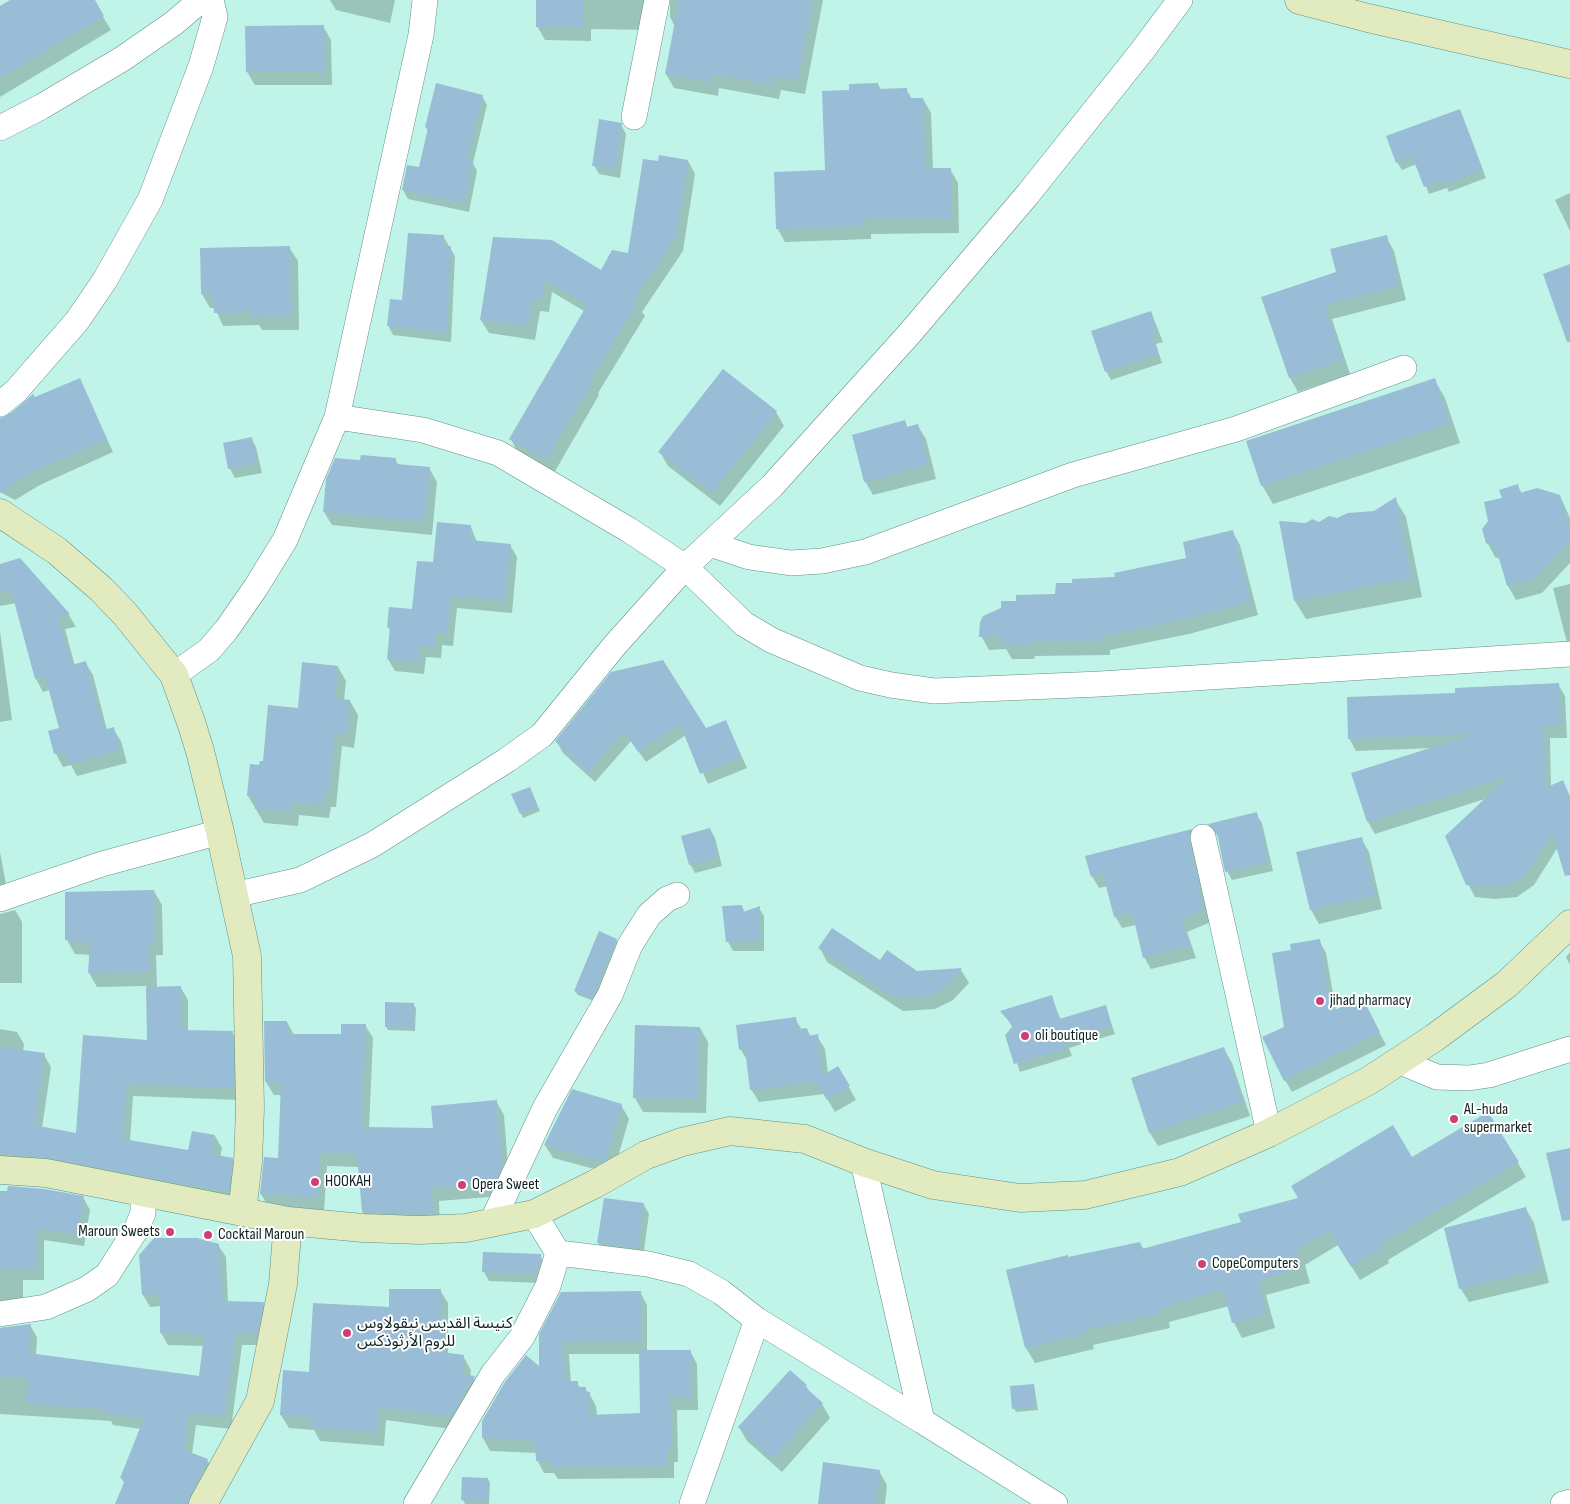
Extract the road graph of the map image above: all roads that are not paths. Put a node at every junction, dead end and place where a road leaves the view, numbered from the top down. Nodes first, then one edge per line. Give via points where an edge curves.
1 (201, 0) edge
2 (211, 0) edge
3 (425, 0) edge
4 (657, 0) edge
5 (1180, 0) edge
6 (1299, 0) edge
7 (1570, 64) edge
8 (634, 117) dead end
9 (0, 128) edge
10 (1404, 368) dead end
11 (0, 404) edge
12 (337, 417) junction
13 (0, 513) edge
14 (710, 544) junction
15 (686, 567) junction
16 (1570, 654) edge
17 (174, 675) junction
18 (220, 832) junction
19 (1203, 837) dead end
20 (234, 895) junction
21 (677, 895) dead end
22 (0, 899) edge
23 (1570, 924) edge
24 (1570, 1049) edge
25 (1398, 1062) junction
26 (1269, 1133) junction
27 (864, 1162) junction
28 (0, 1170) edge
29 (143, 1192) junction
30 (242, 1212) junction
31 (534, 1214) junction
32 (288, 1221) junction
33 (492, 1222) junction
34 (558, 1253) junction
35 (0, 1314) edge
36 (757, 1320) junction
37 (922, 1421) junction
38 (1570, 1502) edge
39 (203, 1504) edge
40 (416, 1504) edge
41 (692, 1504) edge
42 (1055, 1504) edge
43 (1563, 1504) edge

1 - 9 street via 122,59
2 - 11 street via 215,17 201,66 150,200 77,322 16,391
3 - 12 street via 421,35
4 - 8 street
5 - 14 street via 1028,194 910,333 772,486
6 - 7 main road
10 - 14 street via 1236,429 1073,475 865,552 792,563 749,557
12 - 15 street via 423,430 498,453
12 - 17 street via 284,540 256,587 209,650
13 - 17 main road via 57,551 101,589
14 - 15 street
15 - 16 street via 744,624 770,640 860,678 934,691 1100,684
15 - 20 street via 615,645 542,735 372,845 300,880
17 - 18 main road via 200,751
18 - 20 main road
18 - 22 street via 102,864
19 - 26 street
20 - 30 main road via 247,956 250,1025 248,1153
21 - 33 street via 667,899 649,915 630,945 610,995 545,1108
23 - 25 main road via 1506,984
24 - 25 street via 1489,1075 1469,1078 1437,1077
25 - 26 main road
26 - 27 main road via 1180,1172 1085,1194 1020,1198 990,1194 933,1185
27 - 31 main road via 805,1139 730,1131 682,1142 646,1155
27 - 37 street
28 - 29 main road via 46,1173
29 - 30 main road
29 - 35 street via 143,1213 137,1228 106,1275 87,1289 46,1307
30 - 32 main road
31 - 33 main road
31 - 34 street
32 - 33 main road via 420,1230 466,1228
32 - 39 main road via 284,1284 260,1401
34 - 36 street via 648,1264 689,1274 721,1292
34 - 40 street via 548,1286 522,1337 493,1374
36 - 37 street
36 - 41 street
37 - 42 street
38 - 43 street

